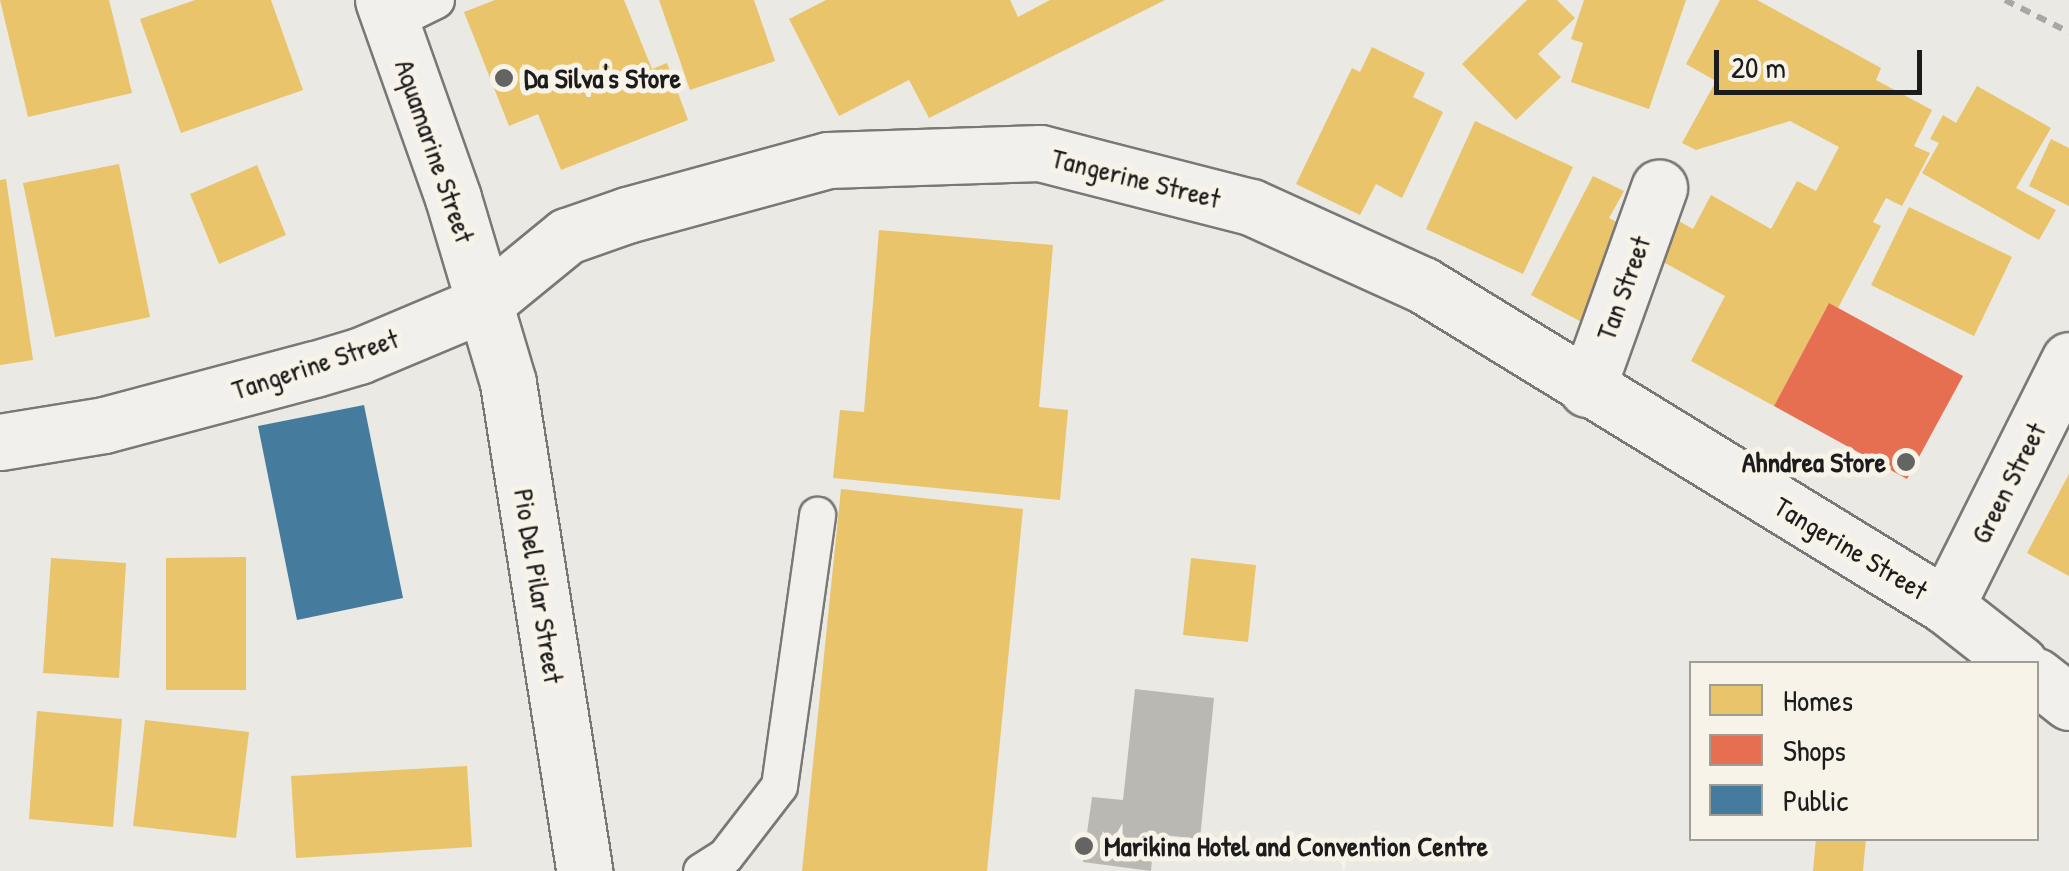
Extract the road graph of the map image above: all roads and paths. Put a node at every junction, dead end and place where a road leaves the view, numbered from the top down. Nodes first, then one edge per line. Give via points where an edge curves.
1 (2005, 0) edge
2 (403, 7) edge
3 (2069, 32) edge
4 (1659, 188) dead end
5 (486, 302) junction
6 (2069, 360) edge
7 (1587, 389) junction
8 (0, 442) edge
9 (818, 514) dead end
10 (1946, 606) junction
11 (2016, 661) edge
12 (2039, 678) edge
13 (2069, 702) edge
14 (584, 871) edge
15 (701, 871) edge

1 - 3 path
2 - 5 street, Aquamarine Street
4 - 7 street, Tan Street
5 - 7 street, Tangerine Street via 567,236 627,214 828,160 1040,153 1251,207 1423,286
5 - 8 street, Tangerine Street via 315,369 104,425
5 - 14 street, Pio Del Pilar Street via 508,383
6 - 10 street, Green Street
7 - 10 street, Tangerine Street
9 - 15 lane via 779,786 725,856
10 - 11 street, Tangerine Street
12 - 13 street

